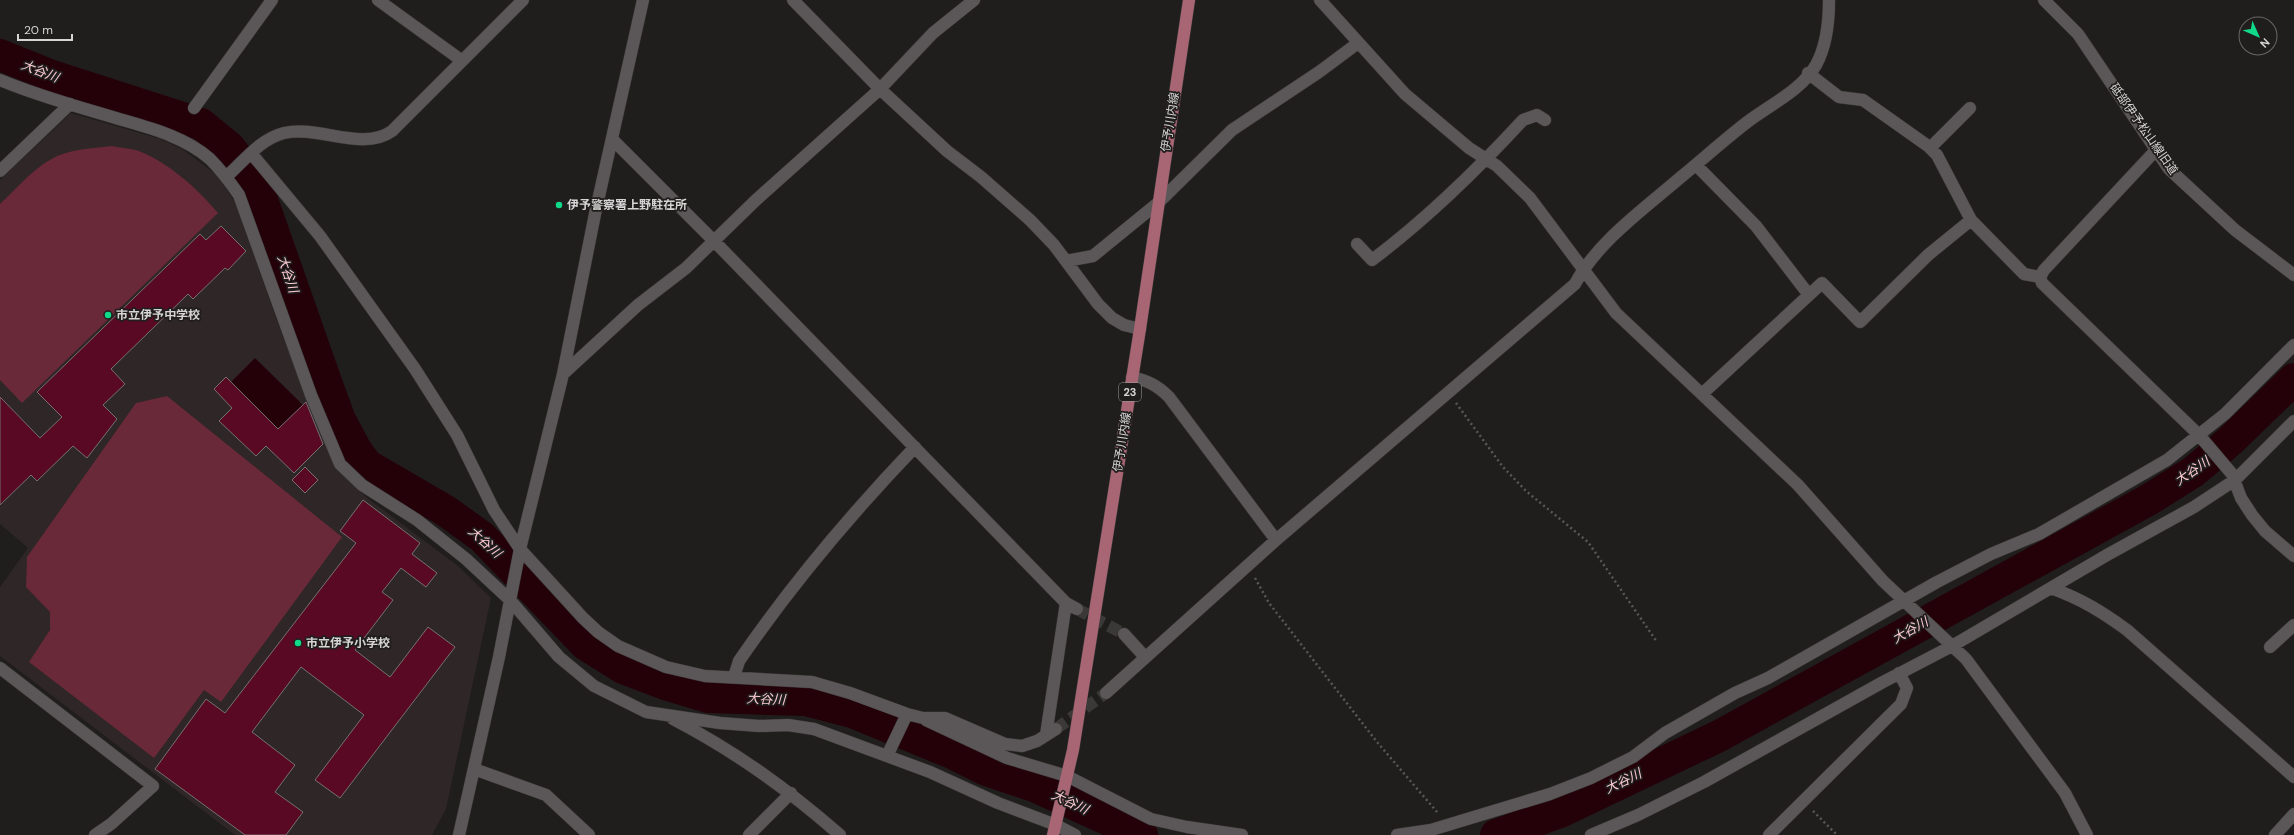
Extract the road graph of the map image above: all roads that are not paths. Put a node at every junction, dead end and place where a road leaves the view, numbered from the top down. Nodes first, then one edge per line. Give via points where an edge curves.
1 (272, 0) edge
2 (378, 0) edge
3 (523, 0) edge
4 (643, 0) edge
5 (792, 0) edge
6 (974, 0) edge
7 (1189, 0) edge
8 (1320, 0) edge
9 (1829, 0) edge
10 (2044, 0) edge
11 (1358, 43) junction
12 (461, 60) junction
13 (1808, 74) junction
14 (0, 80) edge
15 (880, 89) junction
16 (70, 104) junction
17 (194, 108) dead end
18 (1970, 108) dead end
19 (1545, 120) dead end
20 (612, 139) junction
21 (1930, 148) junction
22 (2156, 150) junction
23 (249, 156) junction
24 (1487, 159) junction
25 (1696, 165) junction
26 (0, 171) edge
27 (228, 175) junction
28 (1158, 203) junction
29 (1971, 220) junction
30 (714, 241) junction
31 (1357, 244) dead end
32 (1066, 261) junction
33 (1584, 267) junction
34 (2294, 275) edge
35 (2040, 277) junction
36 (1809, 295) junction
37 (1140, 329) junction
38 (2294, 345) edge
39 (563, 374) junction
40 (1132, 378) junction
41 (1702, 394) junction
42 (2294, 421) edge
43 (2201, 438) junction
44 (915, 447) junction
45 (2233, 477) junction
46 (1276, 540) junction
47 (519, 553) junction
48 (2294, 556) edge
49 (2051, 588) junction
50 (511, 597) junction
51 (1066, 603) junction
52 (1905, 603) junction
53 (1077, 609) tunnel mouth
54 (2294, 625) edge
55 (1124, 634) tunnel mouth
56 (1949, 643) junction
57 (2270, 647) dead end
58 (1146, 657) junction
59 (0, 668) edge
60 (1899, 673) junction
61 (734, 677) junction
62 (1106, 693) tunnel mouth
63 (662, 714) junction
64 (905, 718) junction
65 (923, 718) junction
66 (888, 752) junction
67 (474, 769) junction
68 (2294, 777) edge
69 (1067, 780) junction
70 (790, 793) junction
71 (2294, 814) edge
72 (1054, 830) edge
73 (458, 832) edge
74 (96, 835) edge
75 (589, 835) edge
76 (750, 835) edge
77 (840, 835) edge
78 (1075, 835) edge
79 (1242, 835) edge
80 (1397, 835) edge
81 (1591, 835) edge
82 (1769, 835) edge
83 (2087, 835) edge
84 (2275, 835) edge

1 - 17 street
2 - 12 street
3 - 12 street
4 - 20 street
5 - 15 street
6 - 15 street via 933,33
7 - 28 main road, 伊予川内線 / 23
8 - 11 street
9 - 13 street via 1829,24 1823,50
10 - 22 street, 砥部伊予松山線旧道 via 2078,34
11 - 24 street via 1405,94 1469,148
11 - 28 street via 1232,130
12 - 23 street via 383,138 365,139 300,131 284,133 262,144
13 - 21 street via 1839,97 1863,100
13 - 25 street via 1776,104 1747,122
14 - 16 street
15 - 30 street
15 - 32 street via 946,151 981,177 1030,220
16 - 26 street
16 - 27 street via 176,138 210,159
18 - 21 street
19 - 24 street via 1537,115 1523,120
20 - 30 street
20 - 39 street
21 - 29 street via 1938,155
22 - 34 street, 砥部伊予松山線旧道 via 2169,169 2234,230
22 - 35 street
23 - 27 street
23 - 47 street via 320,236 415,369 457,435 494,510
24 - 31 street via 1400,240 1372,260
24 - 33 street via 1530,198
25 - 33 street via 1642,210
25 - 36 street via 1756,226
27 - 50 street via 241,202 311,395 340,464 362,485 396,505
28 - 32 street via 1093,256
28 - 37 main road, 伊予川内線 / 23
29 - 35 street via 2024,274
29 - 36 street via 1928,255 1860,322 1822,283
30 - 39 street via 686,268 638,305
30 - 44 street
32 - 37 street via 1112,318 1124,325
33 - 41 street via 1616,313
33 - 46 street via 1575,284
35 - 43 street via 2042,283
36 - 41 street
37 - 40 main road, 伊予川内線 / 23
38 - 43 street
39 - 47 street
40 - 46 street via 1150,382 1169,397
40 - 69 main road, 伊予川内線 / 23
41 - 52 street via 1798,485
42 - 45 street
43 - 45 street
43 - 52 street via 2168,460 2039,534 1992,554
44 - 51 street
44 - 61 street via 863,501 810,565 739,661
45 - 48 street via 2241,498 2252,515 2265,531
45 - 49 street via 2194,507
46 - 58 street
47 - 50 street
47 - 61 street via 583,618 618,646 666,667 705,676
49 - 56 street
49 - 68 street via 2099,609 2127,630
50 - 63 street via 559,657 594,686 646,712
50 - 67 street
51 - 53 street
51 - 65 street via 1051,732 1022,746 1005,744 944,718
52 - 56 street
52 - 80 street via 1768,678 1705,709 1665,733 1633,757 1591,778 1550,794 1431,830
54 - 57 street
55 - 58 street
56 - 60 street
56 - 83 street via 1966,659 2065,793
58 - 62 street
59 - 74 street via 153,786
60 - 81 street via 1704,782
60 - 82 street via 1907,688 1901,704
61 - 64 street via 812,682 850,693
63 - 66 street via 720,723 788,725 814,729
63 - 70 street via 715,741
64 - 65 street
64 - 66 street
65 - 69 street via 1007,758
66 - 72 street
67 - 73 street
67 - 75 street via 546,795
69 - 72 main road, 伊予川内線 / 23
69 - 79 street via 1151,819
70 - 76 street
70 - 77 street
71 - 84 street
72 - 78 street

